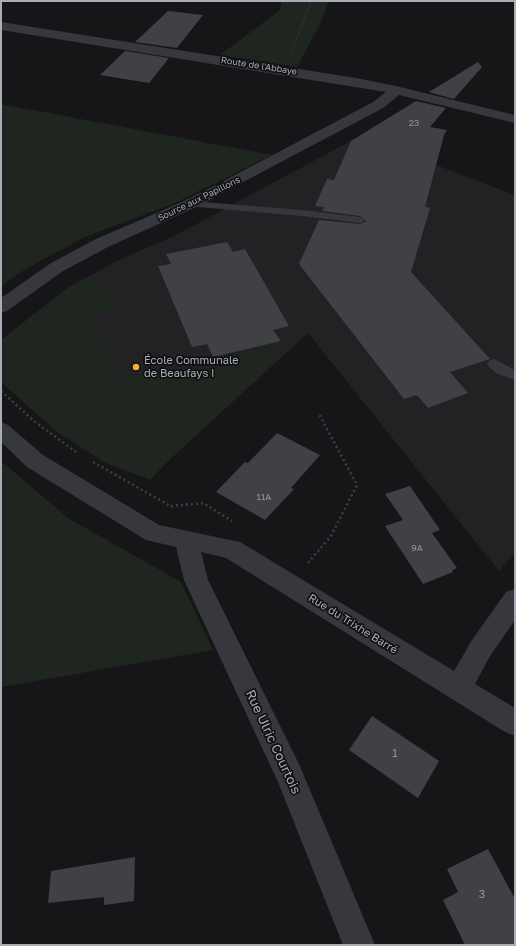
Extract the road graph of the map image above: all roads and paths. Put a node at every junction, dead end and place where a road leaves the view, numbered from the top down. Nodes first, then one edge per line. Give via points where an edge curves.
1 (310, 1) edge
2 (1, 26) edge
3 (284, 70) junction
4 (396, 90) junction
5 (515, 119) edge
6 (190, 204) junction
7 (360, 220) dead end
8 (1, 307) edge
9 (494, 364) dead end
10 (515, 375) edge
11 (1, 392) edge
12 (319, 414) dead end
13 (1, 430) edge
14 (81, 456) dead end
15 (88, 459) dead end
16 (186, 540) junction
17 (289, 584) junction
18 (515, 600) edge
19 (458, 688) junction
20 (515, 723) edge
21 (359, 945) edge

1 - 3 path
2 - 3 street, Route de l'Abbaye
3 - 4 street, Route de l'Abbaye
4 - 5 street, Route de l'Abbaye
4 - 6 street, Source aux Papillons via 378,105 342,125
6 - 7 lane
6 - 8 street, Source aux Papillons via 57,267
9 - 10 lane
11 - 14 path via 34,421
12 - 17 path via 357,485 331,536
13 - 16 street via 35,461 113,509 154,533
15 - 16 path via 171,506
16 - 17 street, Rue du Trixhe Barré via 232,549
16 - 21 street, Rue Ulric Courtois via 196,580 289,774
17 - 19 street, Rue du Trixhe Barré
18 - 19 street via 481,648
19 - 20 street, Rue du Trixhe Barré

